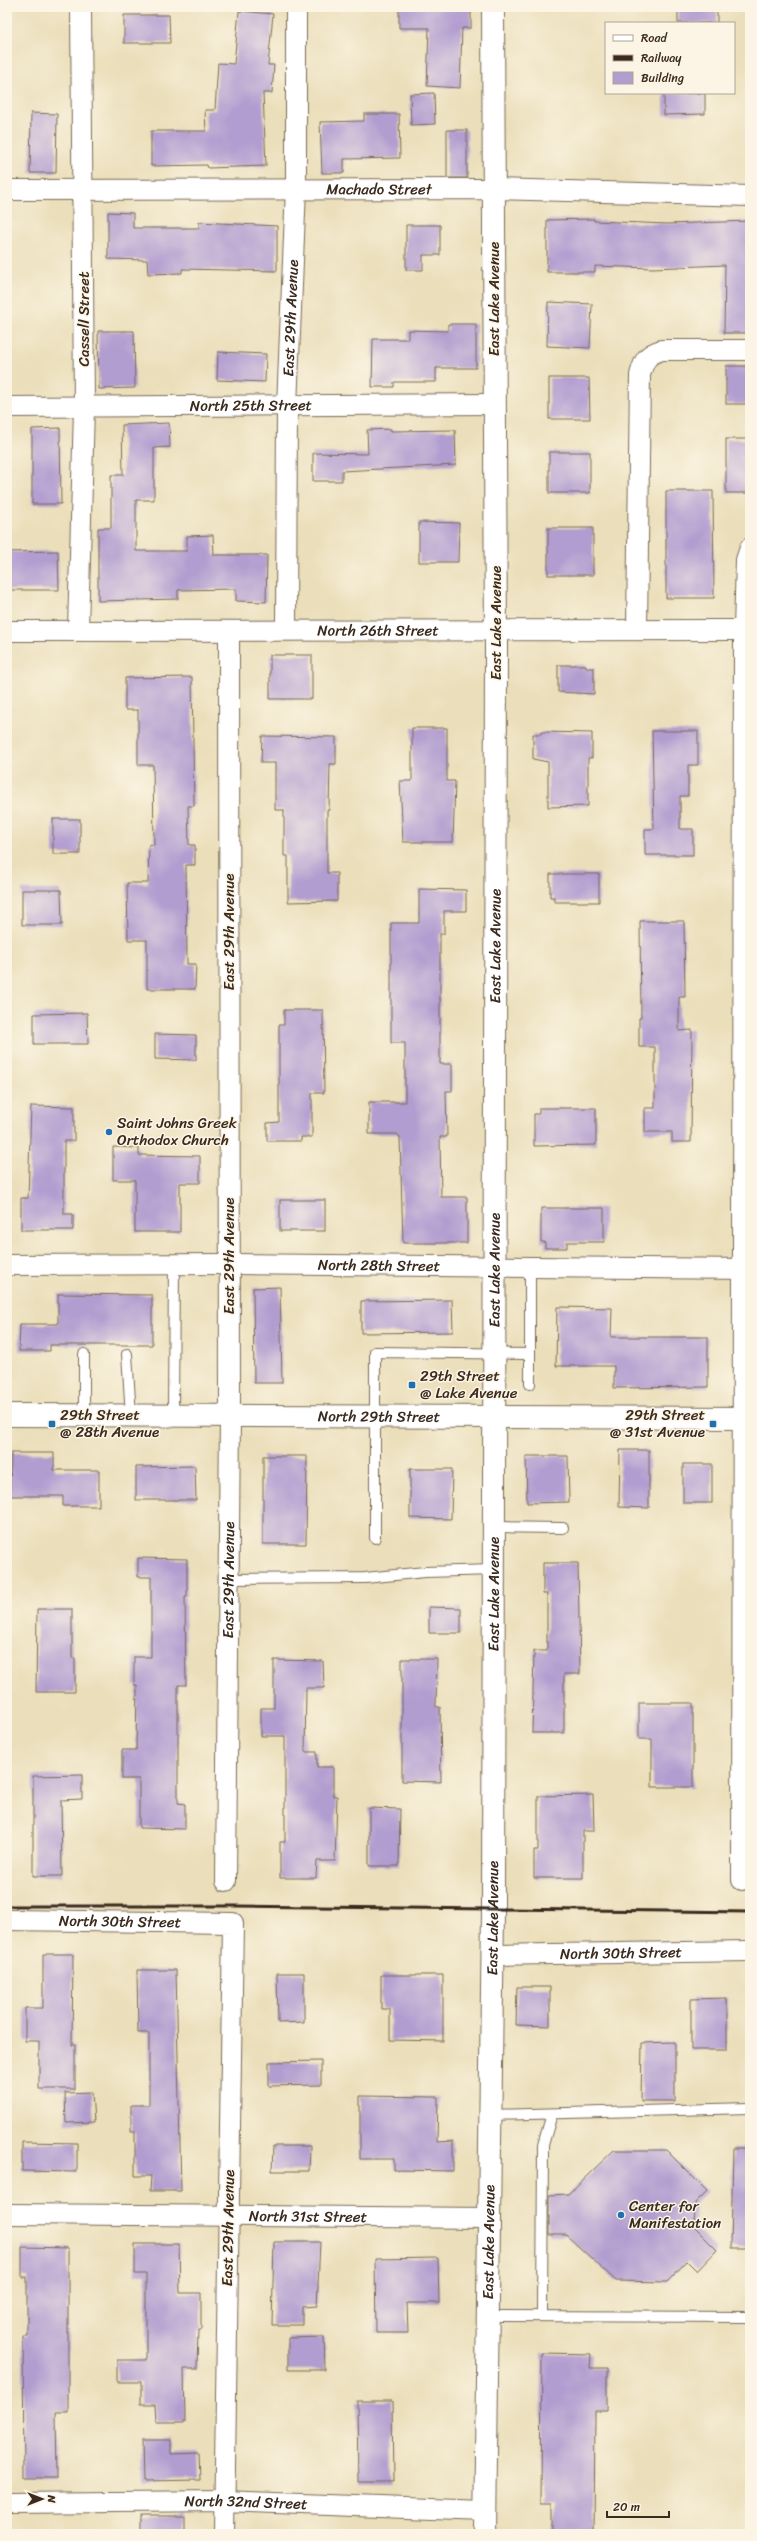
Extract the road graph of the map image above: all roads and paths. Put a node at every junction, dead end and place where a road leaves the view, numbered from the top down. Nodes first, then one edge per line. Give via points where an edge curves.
1 (81, 7) edge
2 (296, 7) edge
3 (494, 7) edge
4 (296, 188) junction
5 (494, 189) junction
6 (7, 190) edge
7 (83, 190) junction
8 (750, 196) edge
9 (750, 350) edge
10 (495, 404) junction
11 (287, 406) junction
12 (7, 407) edge
13 (84, 408) junction
14 (750, 548) edge
15 (78, 630) junction
16 (286, 630) junction
17 (637, 630) junction
18 (747, 630) edge
19 (7, 631) edge
20 (229, 631) junction
21 (496, 631) junction
22 (174, 1264) junction
23 (229, 1264) junction
24 (7, 1265) edge
25 (495, 1267) junction
26 (530, 1267) junction
27 (747, 1269) edge
28 (84, 1354) dead end
29 (127, 1354) dead end
30 (494, 1354) junction
31 (530, 1354) junction
32 (530, 1384) dead end
33 (7, 1415) edge
34 (84, 1416) junction
35 (131, 1416) junction
36 (173, 1416) junction
37 (230, 1417) junction
38 (375, 1417) junction
39 (494, 1418) junction
40 (747, 1418) edge
41 (494, 1527) junction
42 (563, 1528) dead end
43 (375, 1538) dead end
44 (494, 1570) junction
45 (229, 1580) junction
46 (742, 1880) dead end
47 (226, 1881) dead end
48 (7, 1920) edge
49 (233, 1923) joint
50 (750, 1951) edge
51 (492, 1956) junction
52 (750, 2108) edge
53 (552, 2114) junction
54 (490, 2115) junction
55 (7, 2214) edge
56 (227, 2214) junction
57 (489, 2218) junction
58 (488, 2316) junction
59 (542, 2316) junction
60 (750, 2317) edge
61 (225, 2500) junction
62 (7, 2503) edge
63 (484, 2512) junction
64 (224, 2534) edge
65 (485, 2534) edge

1 - 7 street, Cassell Street
2 - 4 street, East 29th Avenue
3 - 5 street, East Lake Avenue
4 - 5 street, Machado Street
4 - 7 street, Machado Street
4 - 11 street, East 29th Avenue
5 - 8 street, Machado Street
5 - 10 street, East Lake Avenue
6 - 7 street, Machado Street
7 - 13 street, Cassell Street
9 - 17 street via 662,350 651,353 644,361 640,374
10 - 11 street, North 25th Street
10 - 21 street, East Lake Avenue
11 - 13 street, North 25th Street
11 - 16 street, East 29th Avenue
12 - 13 street, North 25th Street
13 - 15 street, Cassell Street
14 - 18 street via 746,560
15 - 19 street, North 26th Street
15 - 20 street, North 26th Street
16 - 20 street, North 26th Street
16 - 21 street, North 26th Street
17 - 18 street, North 26th Street
17 - 21 street, North 26th Street
18 - 27 street
20 - 23 street, East 29th Avenue
21 - 25 street, East Lake Avenue
22 - 23 street, North 28th Street
22 - 24 street, North 28th Street
22 - 36 lane
23 - 25 street, North 28th Street
23 - 37 street, East 29th Avenue
25 - 26 street, North 28th Street
25 - 30 street, East Lake Avenue
26 - 27 street, North 28th Street
26 - 31 lane
27 - 40 street
28 - 34 lane
29 - 35 lane
30 - 31 lane
30 - 38 lane via 375,1352
30 - 39 street, East Lake Avenue
31 - 32 lane
33 - 34 street, North 29th Street
34 - 35 street, North 29th Street
35 - 36 street, North 29th Street
36 - 37 street, North 29th Street
37 - 38 street, North 29th Street
37 - 45 street, East 29th Avenue
38 - 39 street, North 29th Street
38 - 43 lane
39 - 40 street, North 29th Street
39 - 41 street, East Lake Avenue
40 - 46 street
41 - 42 lane
41 - 44 street, East Lake Avenue
44 - 45 lane via 425,1572 365,1578
44 - 51 street, East Lake Avenue
45 - 47 street, East 29th Avenue
48 - 49 street, North 30th Street
49 - 56 street, East 29th Avenue
50 - 51 street, North 30th Street
51 - 54 street, East Lake Avenue
52 - 53 lane
53 - 54 lane
53 - 59 lane via 543,2146
54 - 57 street, East Lake Avenue
55 - 56 street, North 31st Street
56 - 57 street, North 31st Street
56 - 61 street, East 29th Avenue
57 - 58 street, East Lake Avenue
58 - 59 lane
58 - 63 street, East Lake Avenue
59 - 60 lane
61 - 62 street, North 32nd Street
61 - 63 street, North 32nd Street
61 - 64 street, East 29th Avenue
63 - 65 street, East Lake Avenue

